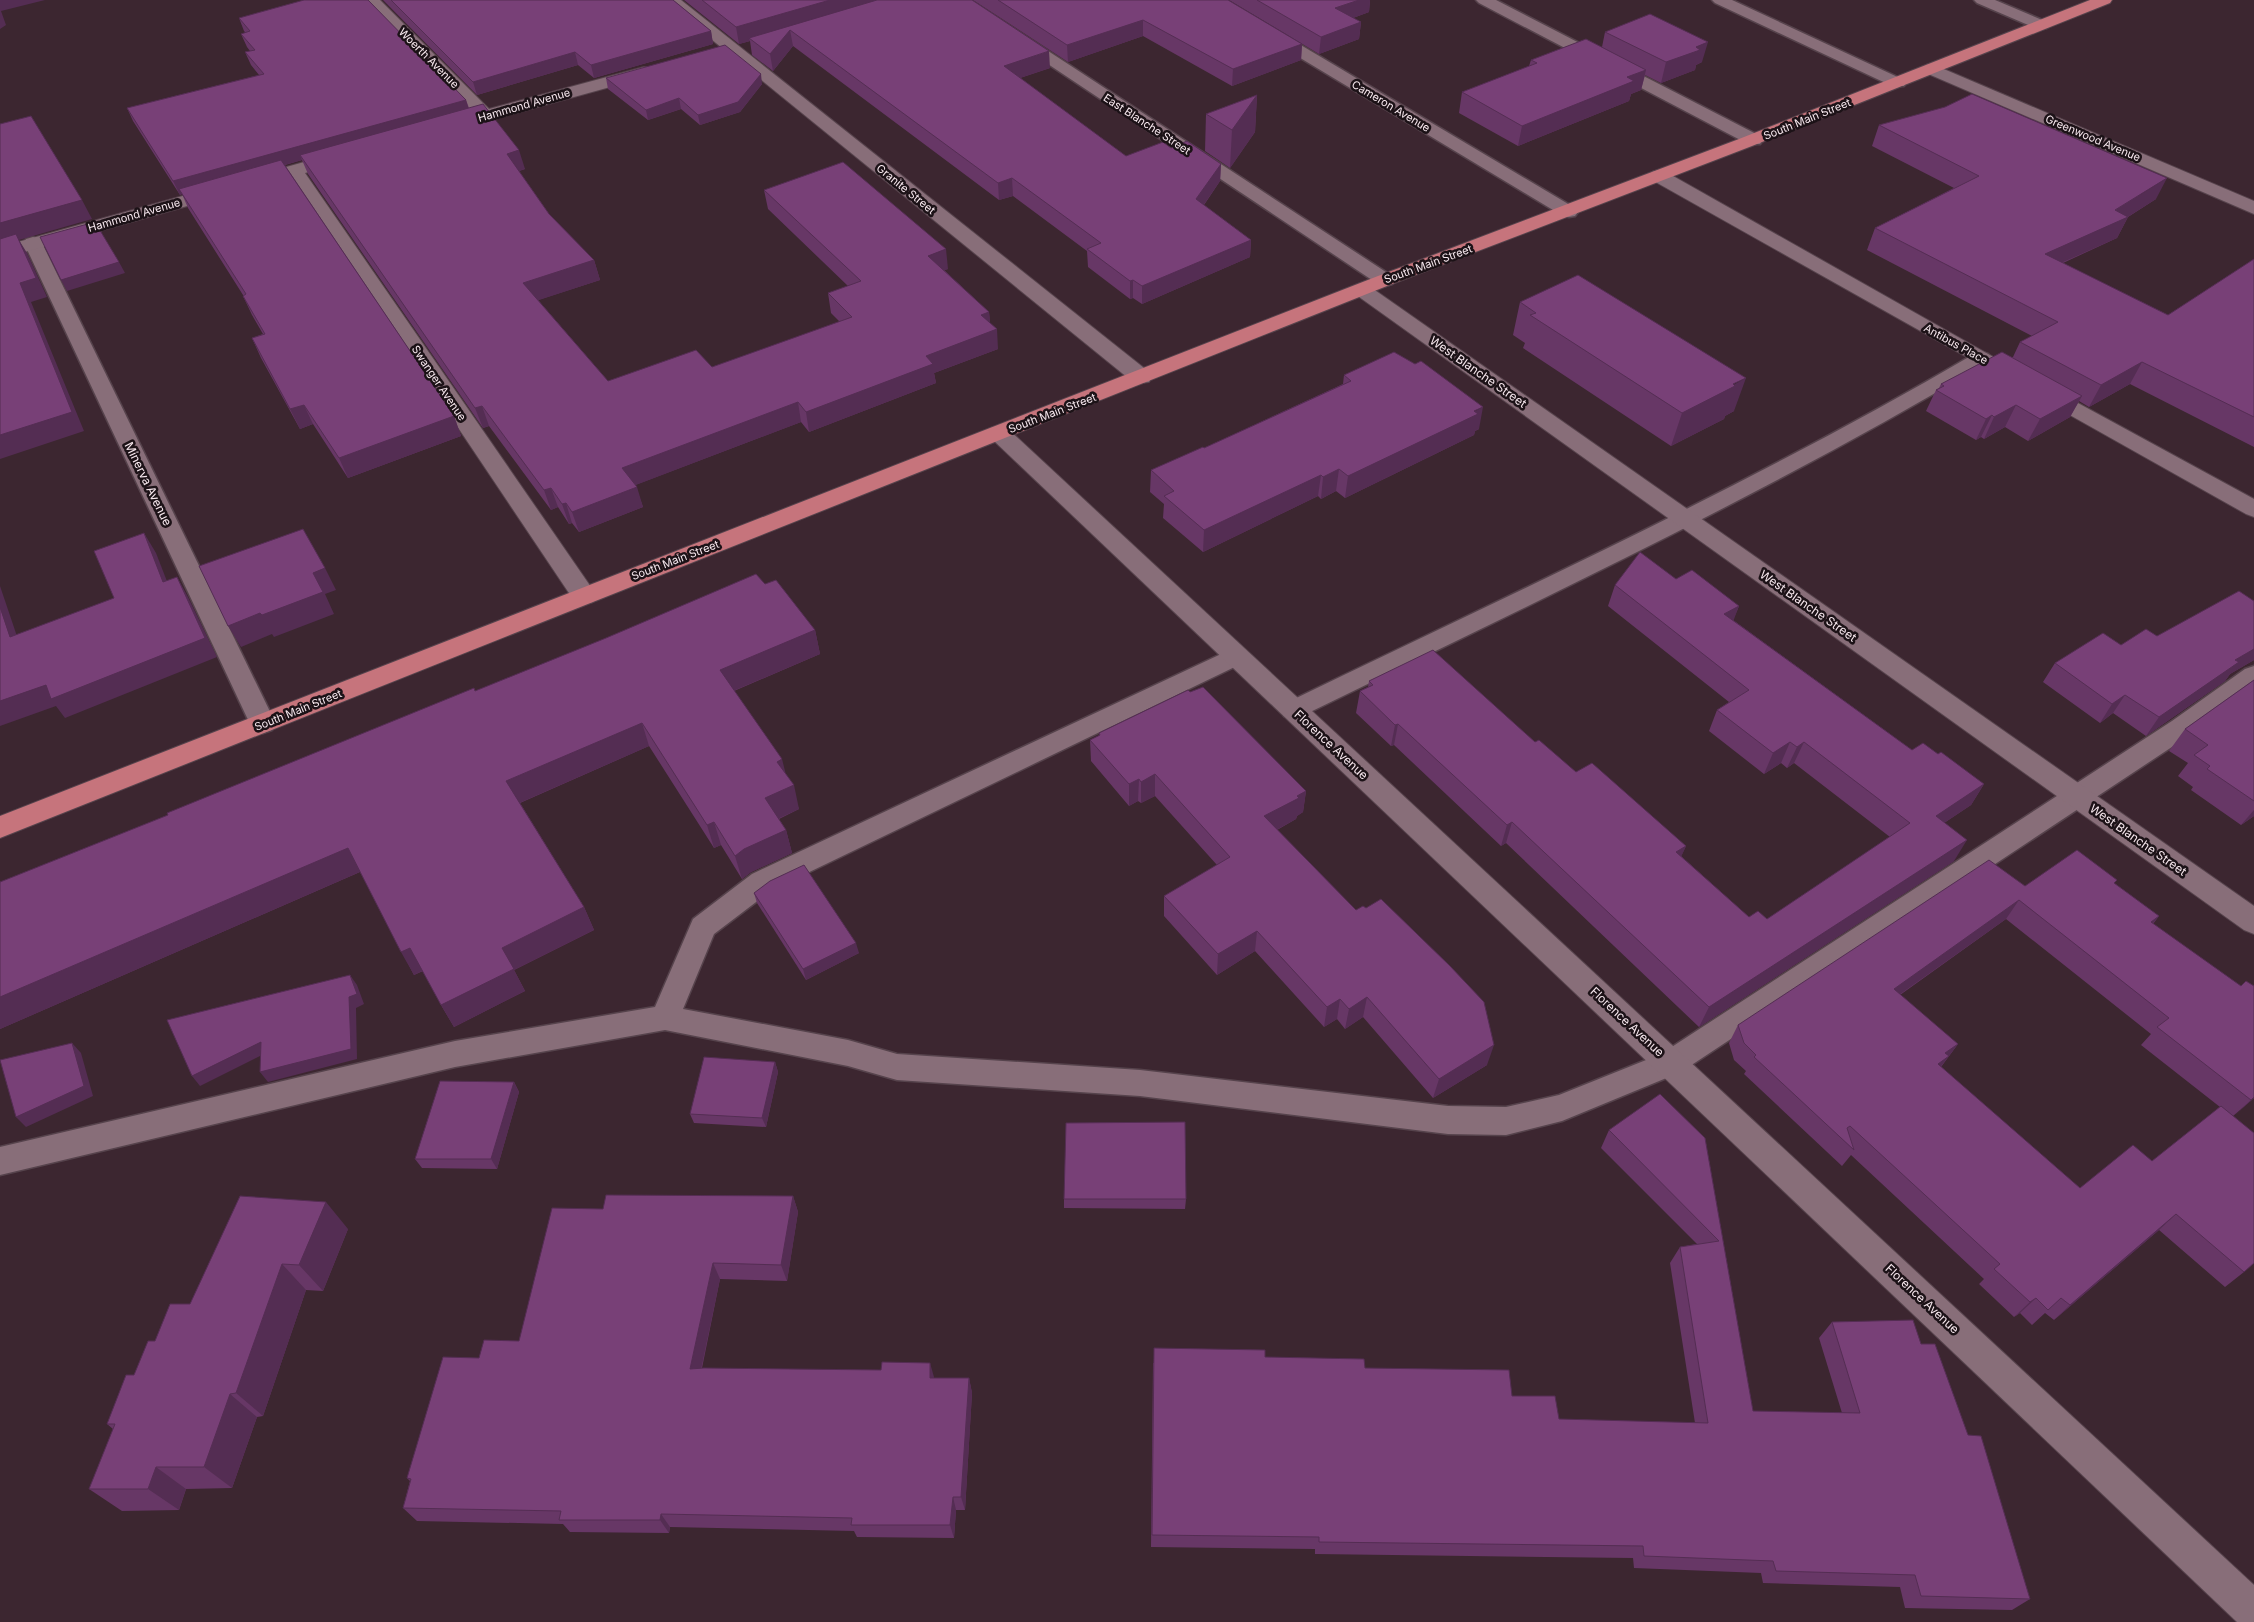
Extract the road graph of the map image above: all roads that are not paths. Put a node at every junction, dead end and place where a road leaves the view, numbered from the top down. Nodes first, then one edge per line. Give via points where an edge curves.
1 (371, 0) edge
2 (671, 0) edge
3 (960, 0) edge
4 (1214, 0) edge
5 (1484, 0) edge
6 (1720, 0) edge
7 (1982, 0) edge
8 (2104, 0) edge
9 (2041, 25) junction
10 (754, 46) edge
11 (733, 49) junction
12 (711, 53) edge
13 (664, 66) edge
14 (1932, 69) junction
15 (1898, 83) junction
16 (486, 116) junction
17 (438, 130) edge
18 (1754, 140) junction
19 (361, 151) edge
20 (294, 170) junction
21 (1659, 176) junction
22 (2254, 208) edge
23 (1569, 212) junction
24 (33, 243) junction
25 (0, 252) edge
26 (1385, 280) junction
27 (1362, 290) junction
28 (1981, 358) junction
29 (1141, 377) junction
30 (999, 433) junction
31 (2254, 509) edge
32 (1685, 519) junction
33 (584, 596) junction
34 (1236, 656) junction
35 (2254, 675) edge
36 (1293, 710) junction
37 (263, 724) junction
38 (2076, 796) junction
39 (0, 827) edge
40 (2254, 922) edge
41 (665, 1018) junction
42 (1671, 1063) junction
43 (0, 1161) edge
44 (2254, 1610) edge

1 - 16 street, Woerth Avenue
2 - 11 street, Granite Street
3 - 26 lane, East Blanche Street
4 - 23 lane, Cameron Avenue
5 - 18 lane
6 - 15 lane
7 - 9 lane
8 - 9 highway, South Main Street
9 - 14 highway, South Main Street
10 - 11 street
11 - 12 street
11 - 29 street, Granite Street
13 - 16 street, Hammond Avenue
14 - 15 highway, South Main Street
14 - 22 street, Greenwood Avenue
15 - 18 highway, South Main Street
16 - 17 street, Hammond Avenue
18 - 21 highway, South Main Street
19 - 20 street, Hammond Avenue
20 - 24 street, Hammond Avenue
20 - 33 street, Swanger Avenue
21 - 23 highway, South Main Street
21 - 28 street, Antibus Place
23 - 26 highway, South Main Street
24 - 25 street, Hammond Avenue
24 - 37 lane, Minerva Avenue
26 - 27 highway, South Main Street
27 - 29 highway, South Main Street
27 - 32 street, West Blanche Street
28 - 31 street, Antibus Place
28 - 32 lane via 1915,397
29 - 30 highway, South Main Street
30 - 33 highway, South Main Street
30 - 34 street, Florence Avenue
32 - 36 lane
32 - 38 street, West Blanche Street
33 - 37 highway, South Main Street
34 - 36 street, Florence Avenue
34 - 41 lane via 762,882 703,927
35 - 38 lane
36 - 42 street, Florence Avenue
37 - 39 highway, South Main Street
38 - 40 street, West Blanche Street
38 - 42 lane
41 - 42 lane via 848,1053 896,1067 1140,1083 1448,1120 1506,1121 1562,1108
41 - 43 lane via 455,1054
42 - 44 street, Florence Avenue

